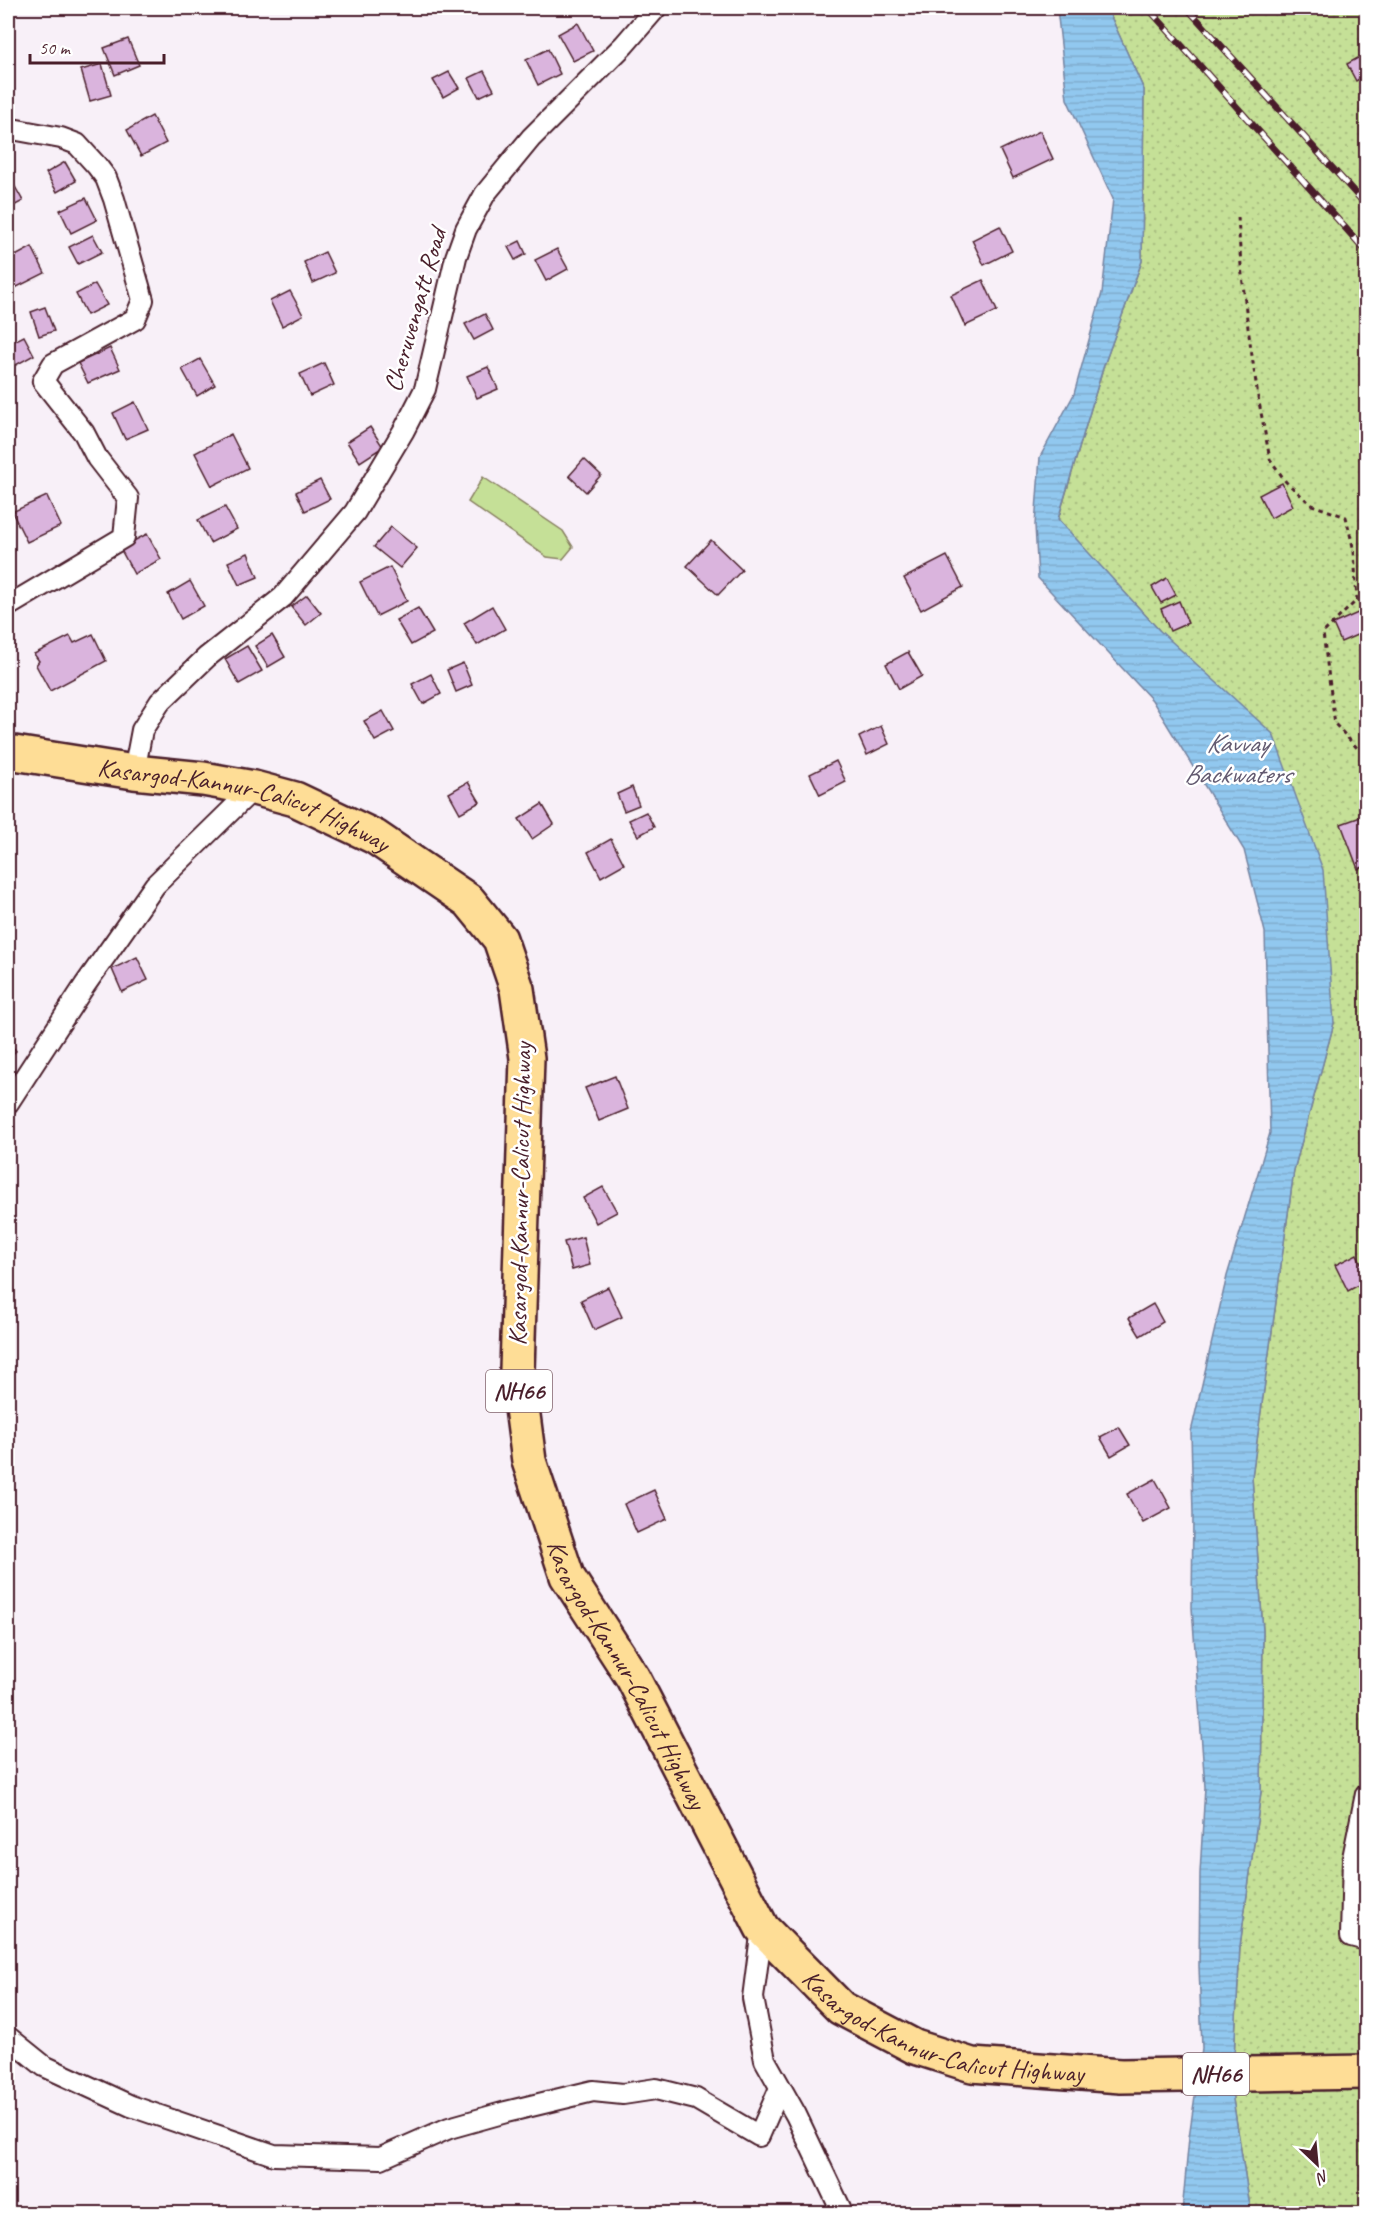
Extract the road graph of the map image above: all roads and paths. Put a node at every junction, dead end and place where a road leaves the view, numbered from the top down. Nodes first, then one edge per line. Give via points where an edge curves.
1 (656, 8) edge
2 (8, 127) edge
3 (1238, 217) dead end
4 (8, 606) edge
5 (1366, 748) edge
6 (8, 752) edge
7 (134, 772) junction
8 (254, 788) junction
9 (8, 1103) edge
10 (1366, 1794) edge
11 (762, 1928) junction
12 (1366, 1940) edge
13 (8, 2037) edge
14 (1366, 2072) edge
15 (780, 2088) junction
16 (843, 2214) edge

1 - 7 street, Cheruvengatt Road via 531,138 485,194 456,257 425,389 355,512 283,597 207,657 160,702 142,730
2 - 4 street via 77,144 98,165 114,199 143,300 135,319 53,364 43,381 128,498 124,537
3 - 5 path via 1250,340 1270,459 1286,482 1312,505 1346,517 1354,550 1357,600 1323,633 1335,724 1359,750
6 - 7 highway, Kasargod-Kannur-Calicut Highway / NH66
7 - 8 highway, Kasargod-Kannur-Calicut Highway / NH66
8 - 9 street via 155,885
8 - 11 highway, Kasargod-Kannur-Calicut Highway / NH66 via 295,798 375,837 469,901 500,939 517,989 527,1058 516,1370 529,1461 567,1576 633,1678
10 - 12 street via 1353,1858 1351,1936
11 - 14 highway, Kasargod-Kannur-Calicut Highway / NH66 via 841,2007 915,2047 972,2065 1121,2076
11 - 15 street via 753,1998 765,2060
13 - 15 street via 44,2066 131,2106 274,2155 381,2158 450,2128 593,2091 623,2094 656,2089 696,2099 759,2136
15 - 16 street

